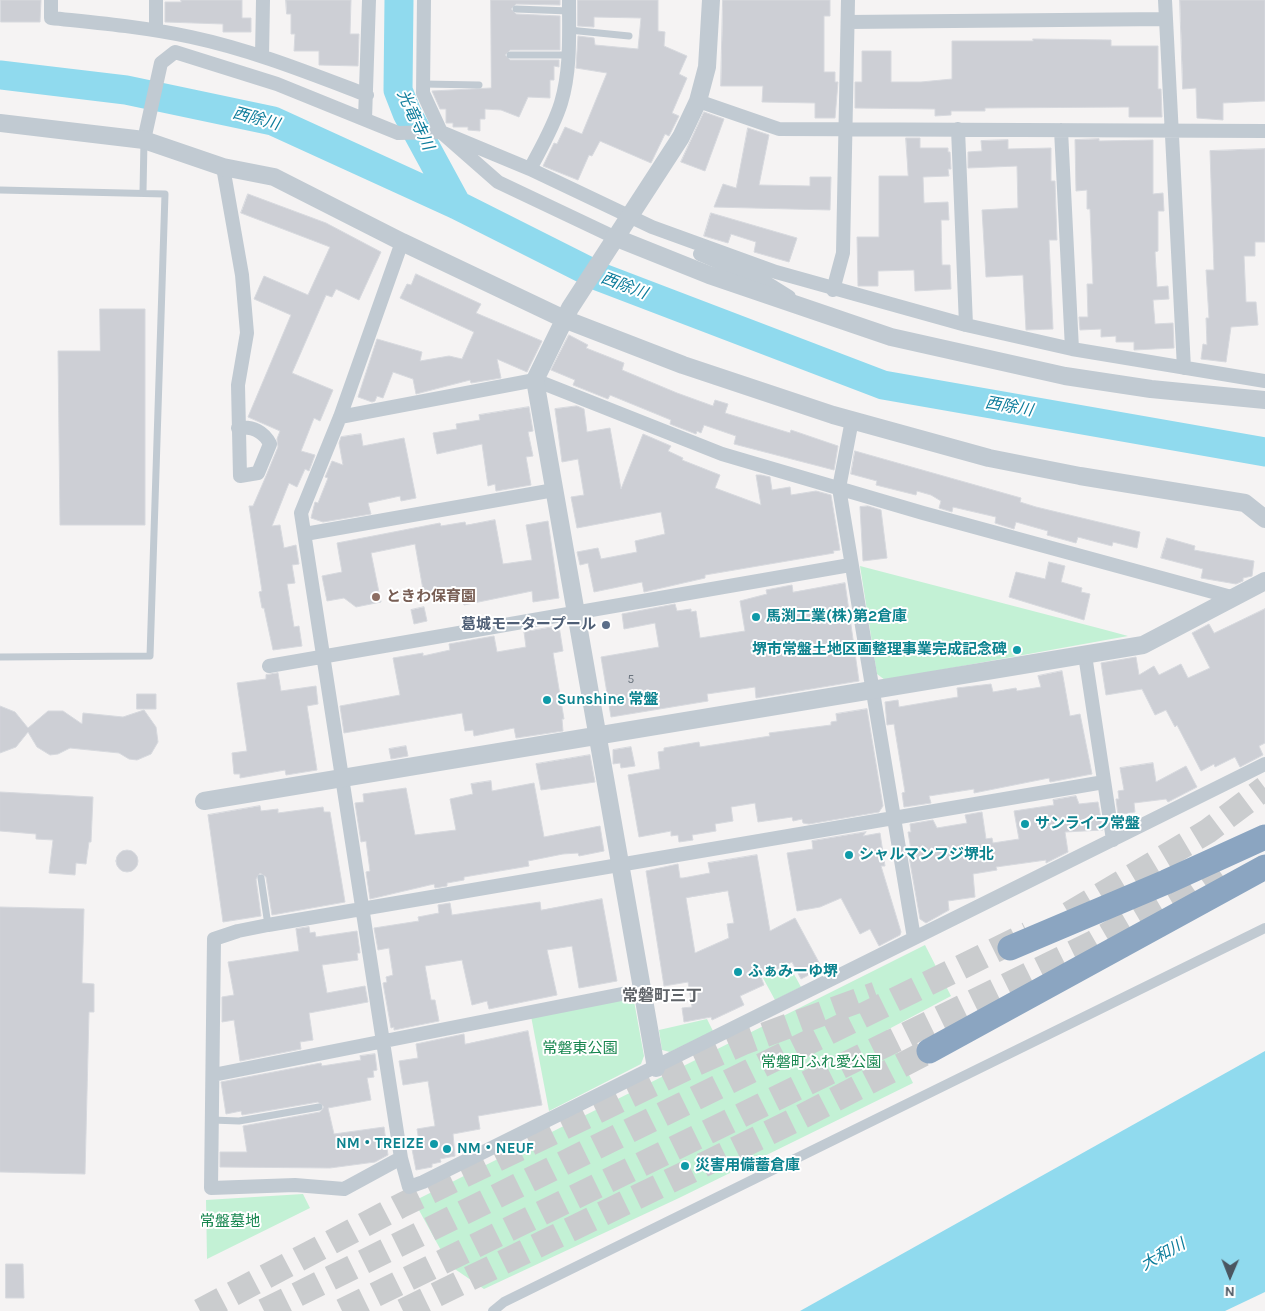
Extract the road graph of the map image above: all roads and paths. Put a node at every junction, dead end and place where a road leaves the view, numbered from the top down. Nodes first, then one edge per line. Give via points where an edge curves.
1 (51, 0) edge
2 (156, 0) edge
3 (263, 0) edge
4 (369, 0) edge
5 (424, 0) edge
6 (711, 0) edge
7 (848, 0) edge
8 (1165, 0) edge
9 (569, 6) edge
10 (516, 9) dead end
11 (1166, 19) junction
12 (848, 22) junction
13 (156, 30) junction
14 (569, 30) junction
15 (629, 36) dead end
16 (510, 55) dead end
17 (569, 55) junction
18 (262, 56) junction
19 (423, 84) junction
20 (479, 85) dead end
21 (367, 95) junction
22 (698, 101) junction
23 (366, 118) junction
24 (0, 123) edge
25 (847, 129) junction
26 (958, 129) junction
27 (1061, 130) junction
28 (1173, 130) junction
29 (1265, 131) edge
30 (441, 132) junction
31 (144, 140) junction
32 (222, 166) junction
33 (530, 169) junction
34 (0, 190) edge
35 (143, 192) junction
36 (629, 215) junction
37 (652, 227) junction
38 (402, 242) junction
39 (610, 243) junction
40 (833, 290) junction
41 (811, 310) junction
42 (567, 313) junction
43 (966, 325) junction
44 (1072, 349) junction
45 (1184, 368) junction
46 (535, 380) junction
47 (1265, 381) edge
48 (1265, 400) edge
49 (340, 417) junction
50 (852, 420) junction
51 (238, 428) dead end
52 (838, 488) junction
53 (554, 490) junction
54 (1265, 519) edge
55 (305, 534) junction
56 (850, 565) junction
57 (1265, 581) edge
58 (1235, 598) junction
59 (576, 613) junction
60 (1085, 655) junction
61 (323, 657) junction
62 (0, 658) edge
63 (269, 666) dead end
64 (872, 691) junction
65 (597, 736) junction
66 (1265, 764) edge
67 (342, 779) junction
68 (1104, 782) junction
69 (204, 801) dead end
70 (893, 818) junction
71 (1265, 837) edge
72 (1112, 840) junction
73 (619, 865) junction
74 (1265, 867) edge
75 (261, 878) dead end
76 (362, 909) junction
77 (268, 925) junction
78 (1265, 928) edge
79 (914, 938) junction
80 (1010, 948) tunnel mouth
81 (642, 990) junction
82 (383, 1041) junction
83 (929, 1051) tunnel mouth
84 (656, 1068) junction
85 (213, 1075) junction
86 (319, 1107) dead end
87 (212, 1120) junction
88 (401, 1158) junction
89 (493, 1311) edge

1 - 13 street via 51,18
2 - 13 street
3 - 18 street
4 - 21 street
5 - 19 street
6 - 22 street via 707,68
7 - 12 street
8 - 11 street
9 - 10 lane
9 - 14 street
11 - 12 street
11 - 28 street
12 - 25 street
13 - 18 street
14 - 15 lane
14 - 17 street
16 - 17 lane
17 - 33 street via 561,102 550,132
18 - 21 street
19 - 20 lane
19 - 30 street via 423,93
21 - 23 street
22 - 25 street via 778,129
22 - 36 street via 680,138
23 - 30 street via 398,133
23 - 31 street via 276,84 175,52 161,63
24 - 31 street
25 - 26 street
25 - 40 street via 843,253
26 - 27 street
26 - 43 street
27 - 28 street
27 - 44 street
28 - 29 street
28 - 45 street
30 - 33 street
30 - 39 street via 498,182
31 - 32 street
31 - 35 lane
32 - 38 street via 274,177
32 - 51 street via 242,275 247,333 238,386
33 - 36 street
34 - 35 lane
35 - 62 lane via 165,194 150,656
36 - 37 street
36 - 39 street
37 - 40 street
37 - 41 street via 678,244 765,282
38 - 42 street
38 - 49 street
39 - 41 street
39 - 42 street
40 - 43 street
41 - 48 street via 891,338 1065,376 1151,389
42 - 46 street
42 - 50 street via 683,365
43 - 44 street
44 - 45 street
45 - 47 street
46 - 49 street
46 - 52 street via 722,454
46 - 53 street
49 - 55 street via 302,513
50 - 52 street
50 - 54 street via 989,458 1245,503
52 - 56 street
52 - 58 street
53 - 55 street
53 - 59 street
55 - 61 street
56 - 59 street
56 - 64 street
57 - 58 street
58 - 60 street via 1143,645
59 - 61 street
59 - 65 street
60 - 64 street
60 - 68 street
61 - 63 street
61 - 67 street
64 - 65 street
64 - 70 street
65 - 67 street
65 - 73 street
66 - 72 street
67 - 69 street
67 - 76 street
68 - 70 street
68 - 72 street
70 - 73 street
70 - 79 street
71 - 80 highway
72 - 79 street
73 - 76 street
73 - 81 street
74 - 83 highway
75 - 77 lane
76 - 77 street
76 - 82 street
77 - 85 street via 214,939
78 - 89 street via 673,1217 504,1302
79 - 84 street
81 - 82 street
81 - 84 street
82 - 85 street
82 - 88 street
84 - 88 street via 409,1187
85 - 87 street
86 - 87 lane via 239,1121
87 - 88 street via 211,1188 295,1185 344,1189

